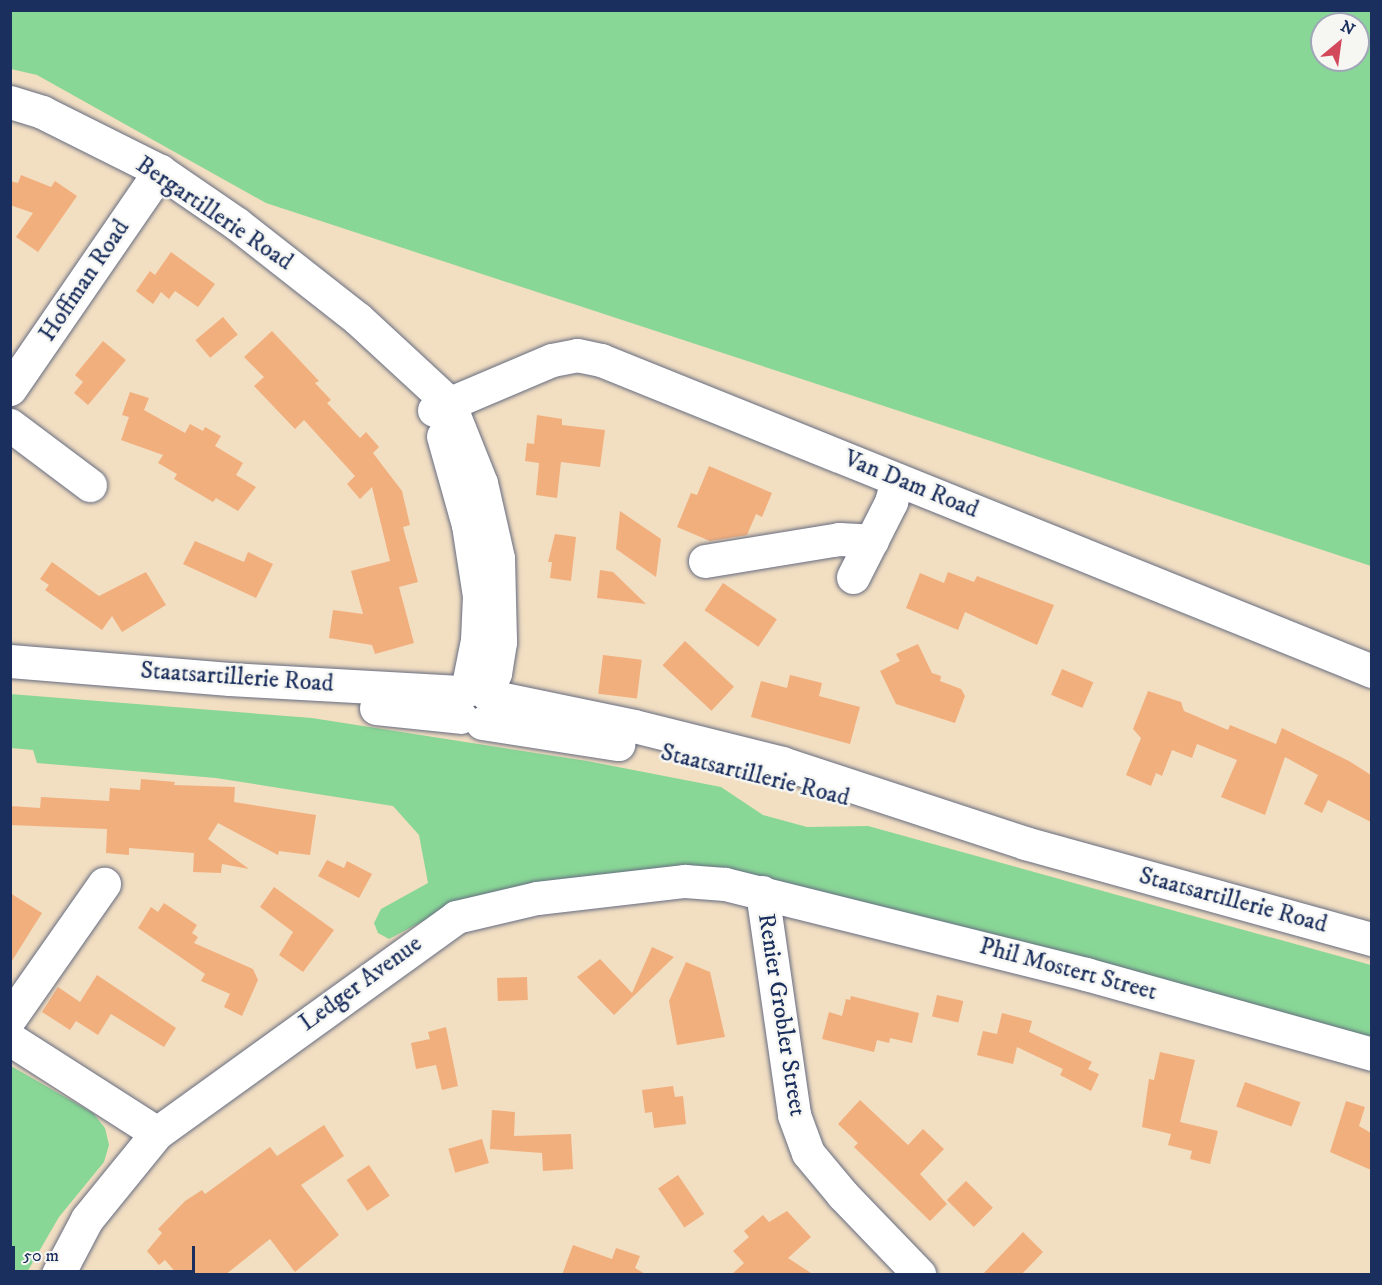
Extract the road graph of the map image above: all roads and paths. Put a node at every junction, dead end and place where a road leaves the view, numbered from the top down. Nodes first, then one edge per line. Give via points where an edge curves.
1 (10, 102) edge
2 (160, 171) junction
3 (10, 389) edge
4 (442, 406) junction
5 (10, 424) edge
6 (897, 480) junction
7 (90, 485) dead end
8 (872, 541) junction
9 (705, 561) dead end
10 (853, 577) dead end
11 (10, 661) edge
12 (1371, 671) edge
13 (10, 674) edge
14 (475, 702) junction
15 (104, 884) dead end
16 (762, 892) junction
17 (1371, 939) edge
18 (10, 1018) edge
19 (10, 1039) edge
20 (1371, 1054) edge
21 (157, 1133) junction
22 (58, 1275) edge
23 (919, 1275) edge

1 - 2 street, Bergartillerie Road via 42,112
2 - 3 street, Hoffman Road
2 - 4 street, Bergartillerie Road via 314,282 399,356
4 - 6 street, Van Dam Road via 552,360 577,355 662,383
4 - 14 street, Bergartillerie Road via 482,483 498,558 500,642 495,673
5 - 7 street
6 - 8 street
6 - 12 street, Van Dam Road
8 - 9 street via 839,539
8 - 10 street
11 - 14 street, Staatsartillerie Road
13 - 14 street, Staatsartillerie Road
14 - 17 street, Staatsartillerie Road via 634,726 782,763 1025,843
15 - 18 street
16 - 20 street, Phil Mostert Street via 1086,974
16 - 21 street, Ledger Avenue via 685,881 537,898 456,918 410,947
16 - 23 street, Renier Grobler Street via 794,1115 808,1153
19 - 21 street
21 - 22 street, Ledger Avenue via 87,1219

